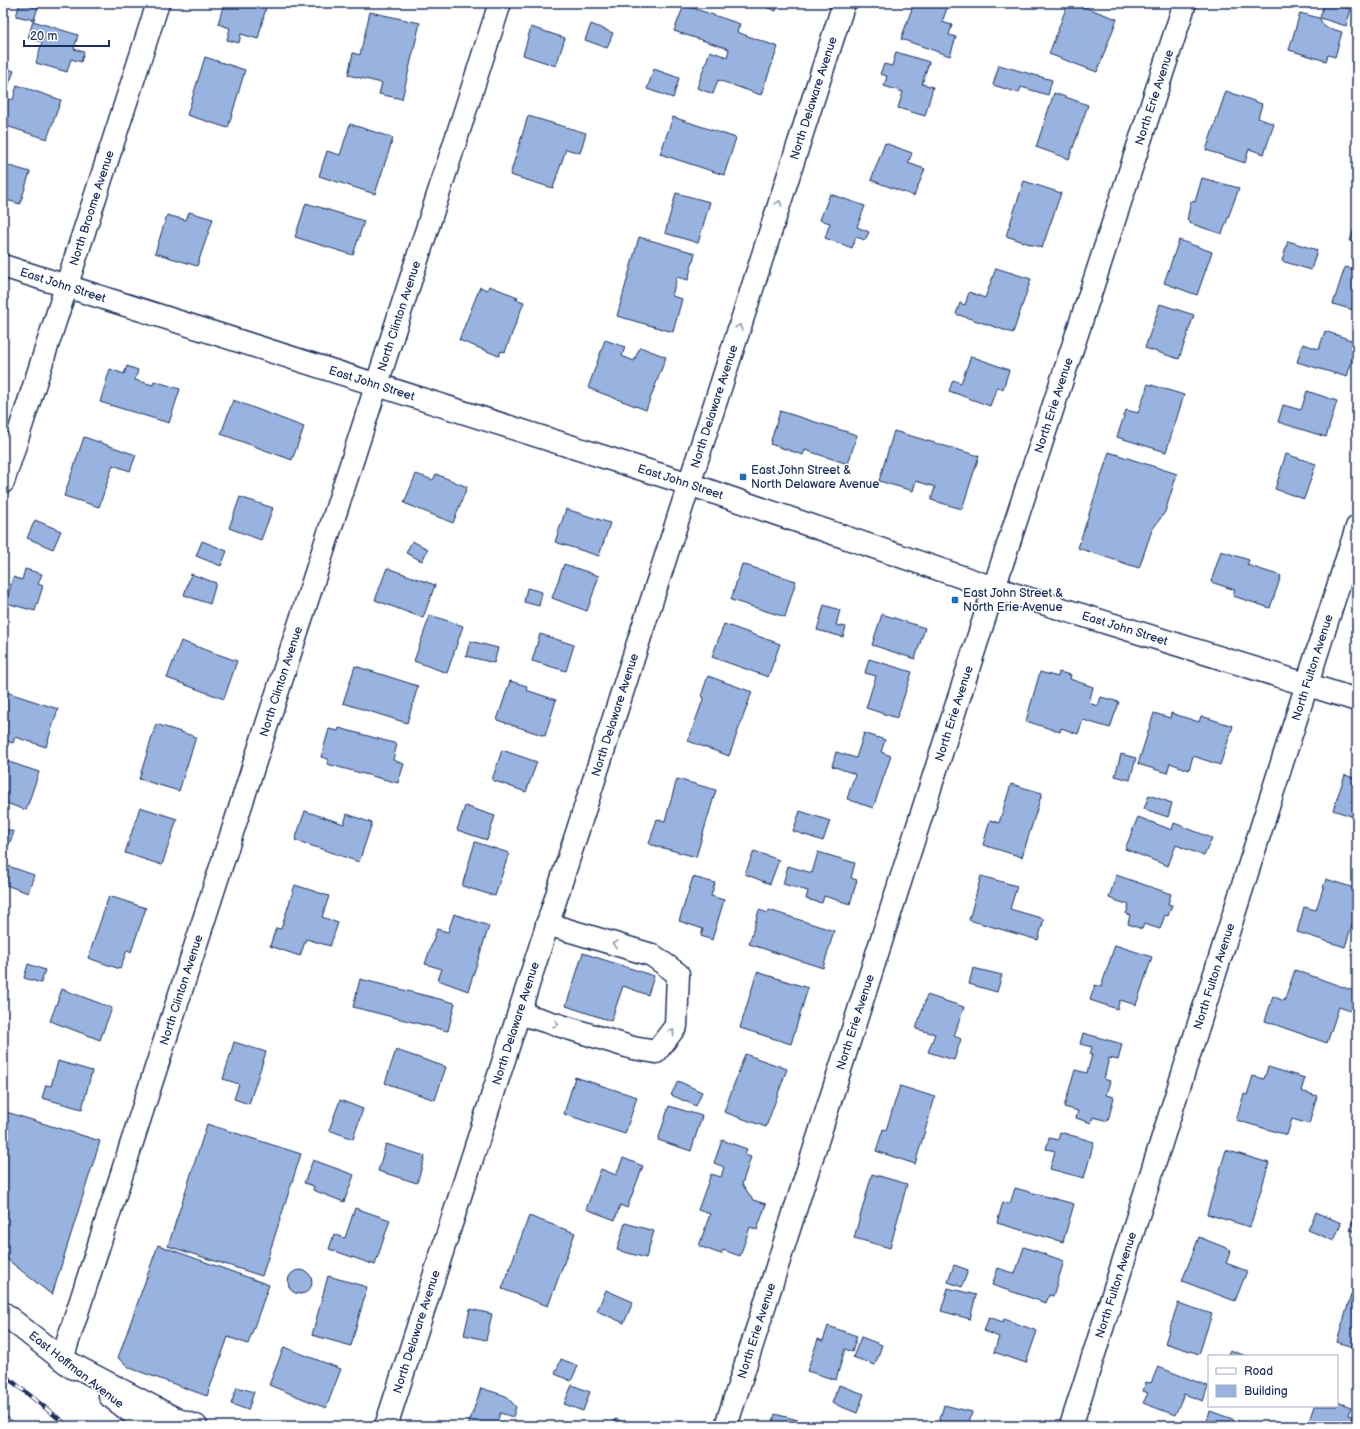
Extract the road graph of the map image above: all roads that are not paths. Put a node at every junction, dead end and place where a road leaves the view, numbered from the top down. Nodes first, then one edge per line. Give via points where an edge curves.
1 (158, 3) edge
2 (500, 3) edge
3 (844, 3) edge
4 (1185, 3) edge
5 (3, 266) edge
6 (66, 287) junction
7 (377, 384) junction
8 (3, 482) edge
9 (688, 484) junction
10 (1357, 527) edge
11 (994, 588) junction
12 (1306, 684) junction
13 (1357, 700) edge
14 (547, 924) junction
15 (519, 1013) junction
16 (3, 1313) edge
17 (62, 1359) junction
18 (149, 1426) edge
19 (196, 1426) edge
20 (386, 1426) edge
21 (726, 1426) edge
22 (1071, 1426) edge

1 - 6 street, North Broome Avenue
2 - 7 street, North Clinton Avenue
9 -> 3 street, North Delaware Avenue
4 - 11 street, North Erie Avenue
5 - 6 street, East John Street
6 - 7 street, East John Street
6 - 8 street, North Broome Avenue
7 - 9 street, East John Street
7 - 17 street, North Clinton Avenue
9 - 11 street, East John Street
9 - 14 street, North Delaware Avenue
10 - 12 street, North Fulton Avenue
11 - 12 street, East John Street
11 - 21 street, North Erie Avenue
12 - 13 street, East John Street
12 - 22 street, North Fulton Avenue
14 - 15 street, North Delaware Avenue
15 -> 14 street via 633,1048 656,1052 676,1026 678,974 652,955
15 - 20 street, North Delaware Avenue
16 - 17 street, East Hoffman Avenue
17 - 18 street, East Hoffman Avenue
17 - 19 street via 178,1420

